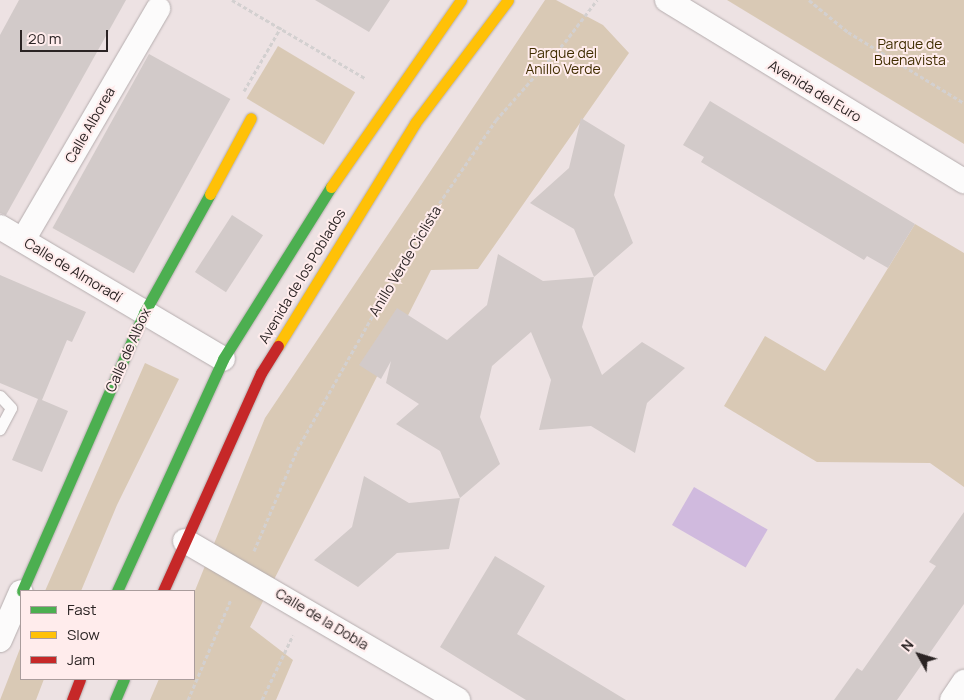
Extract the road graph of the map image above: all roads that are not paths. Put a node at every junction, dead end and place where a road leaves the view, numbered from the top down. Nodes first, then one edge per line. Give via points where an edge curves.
1 (460, 0) edge
2 (508, 0) edge
3 (667, 0) edge
4 (158, 9) dead end
5 (251, 118) dead end
6 (964, 181) edge
7 (0, 227) edge
8 (23, 240) junction
9 (144, 313) junction
10 (223, 359) junction
11 (0, 396) edge
12 (0, 429) edge
13 (185, 541) junction
14 (22, 590) edge
15 (117, 590) edge
16 (163, 590) edge
17 (20, 594) edge
18 (0, 640) edge
19 (80, 680) edge
20 (124, 680) edge
21 (964, 682) edge
22 (72, 700) edge
23 (115, 700) edge
24 (458, 700) edge
25 (952, 700) edge

1 - 10 main road, Avenida de los Poblados via 299,233
2 - 13 main road, Avenida de los Poblados via 415,123 326,264 261,373
3 - 6 street, Avenida del Euro
4 - 8 street, Calle Alborea
5 - 9 main road, Calle de Albox
7 - 8 street, Calle de Almoradí
8 - 9 street, Calle de Almoradí
9 - 10 street, Calle de Almoradí
9 - 14 main road, Calle de Albox
10 - 15 main road, Avenida de los Poblados
11 - 12 lane via 11,408
13 - 16 main road, Avenida de los Poblados
13 - 24 street, Calle de la Dobla
17 - 18 street, Calle de Albox
19 - 22 main road
20 - 23 main road
21 - 25 street

